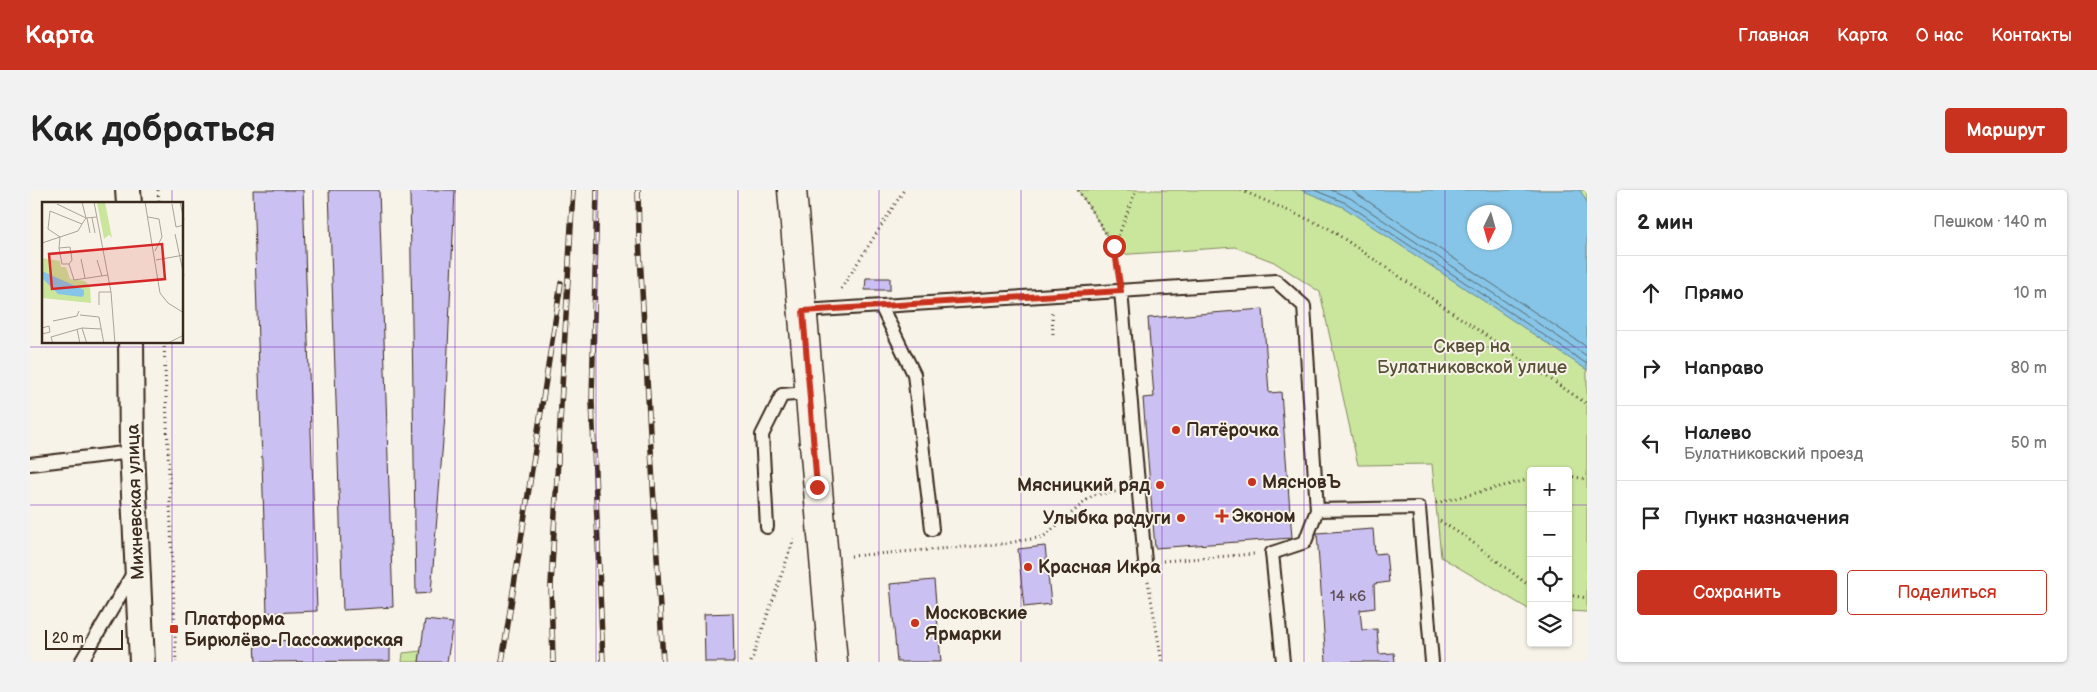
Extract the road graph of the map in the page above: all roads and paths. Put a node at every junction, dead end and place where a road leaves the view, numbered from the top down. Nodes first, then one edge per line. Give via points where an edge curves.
1 (792, 190) edge
2 (904, 190) edge
3 (1078, 190) edge
4 (1136, 190) edge
5 (1241, 190) edge
6 (1114, 246) junction
7 (1121, 291) junction
8 (881, 306) junction
9 (816, 310) junction
10 (131, 344) edge
11 (164, 344) edge
12 (809, 393) junction
13 (1587, 404) edge
14 (132, 452) junction
15 (30, 464) edge
16 (1572, 477) edge
17 (1587, 479) edge
18 (1527, 480) edge
19 (1139, 489) junction
20 (1419, 508) junction
21 (1317, 510) junction
22 (767, 527) dead end
23 (932, 529) dead end
24 (795, 538) dead end
25 (1272, 553) junction
26 (847, 556) dead end
27 (1145, 562) junction
28 (137, 568) junction
29 (1527, 584) edge
30 (1572, 596) edge
31 (1587, 598) edge
32 (81, 662) edge
33 (142, 662) edge
34 (176, 662) edge
35 (751, 662) edge
36 (833, 662) edge
37 (1162, 662) edge
38 (1283, 662) edge
39 (1432, 662) edge

1 - 9 street
2 - 9 path
3 - 6 path
4 - 6 path
5 - 13 path via 1328,228
6 - 7 path
7 - 8 lane
7 - 19 lane
7 - 21 lane via 1276,281 1304,306
8 - 9 lane
8 - 23 lane via 914,374
9 - 12 street
10 - 14 street, Михневская улица
11 - 34 path
12 - 22 lane via 782,395 762,435
12 - 36 street
14 - 15 lane
14 - 28 street, Михневская улица
16 - 17 path
18 - 20 path
19 - 26 path via 1093,495 1043,537 1002,544
19 - 27 lane
20 - 21 lane
20 - 29 path via 1467,538
20 - 39 lane
21 - 25 lane via 1305,542
24 - 35 path
25 - 27 path
25 - 38 lane
27 - 37 path
28 - 32 lane
28 - 33 street, Михневская улица
30 - 31 path

